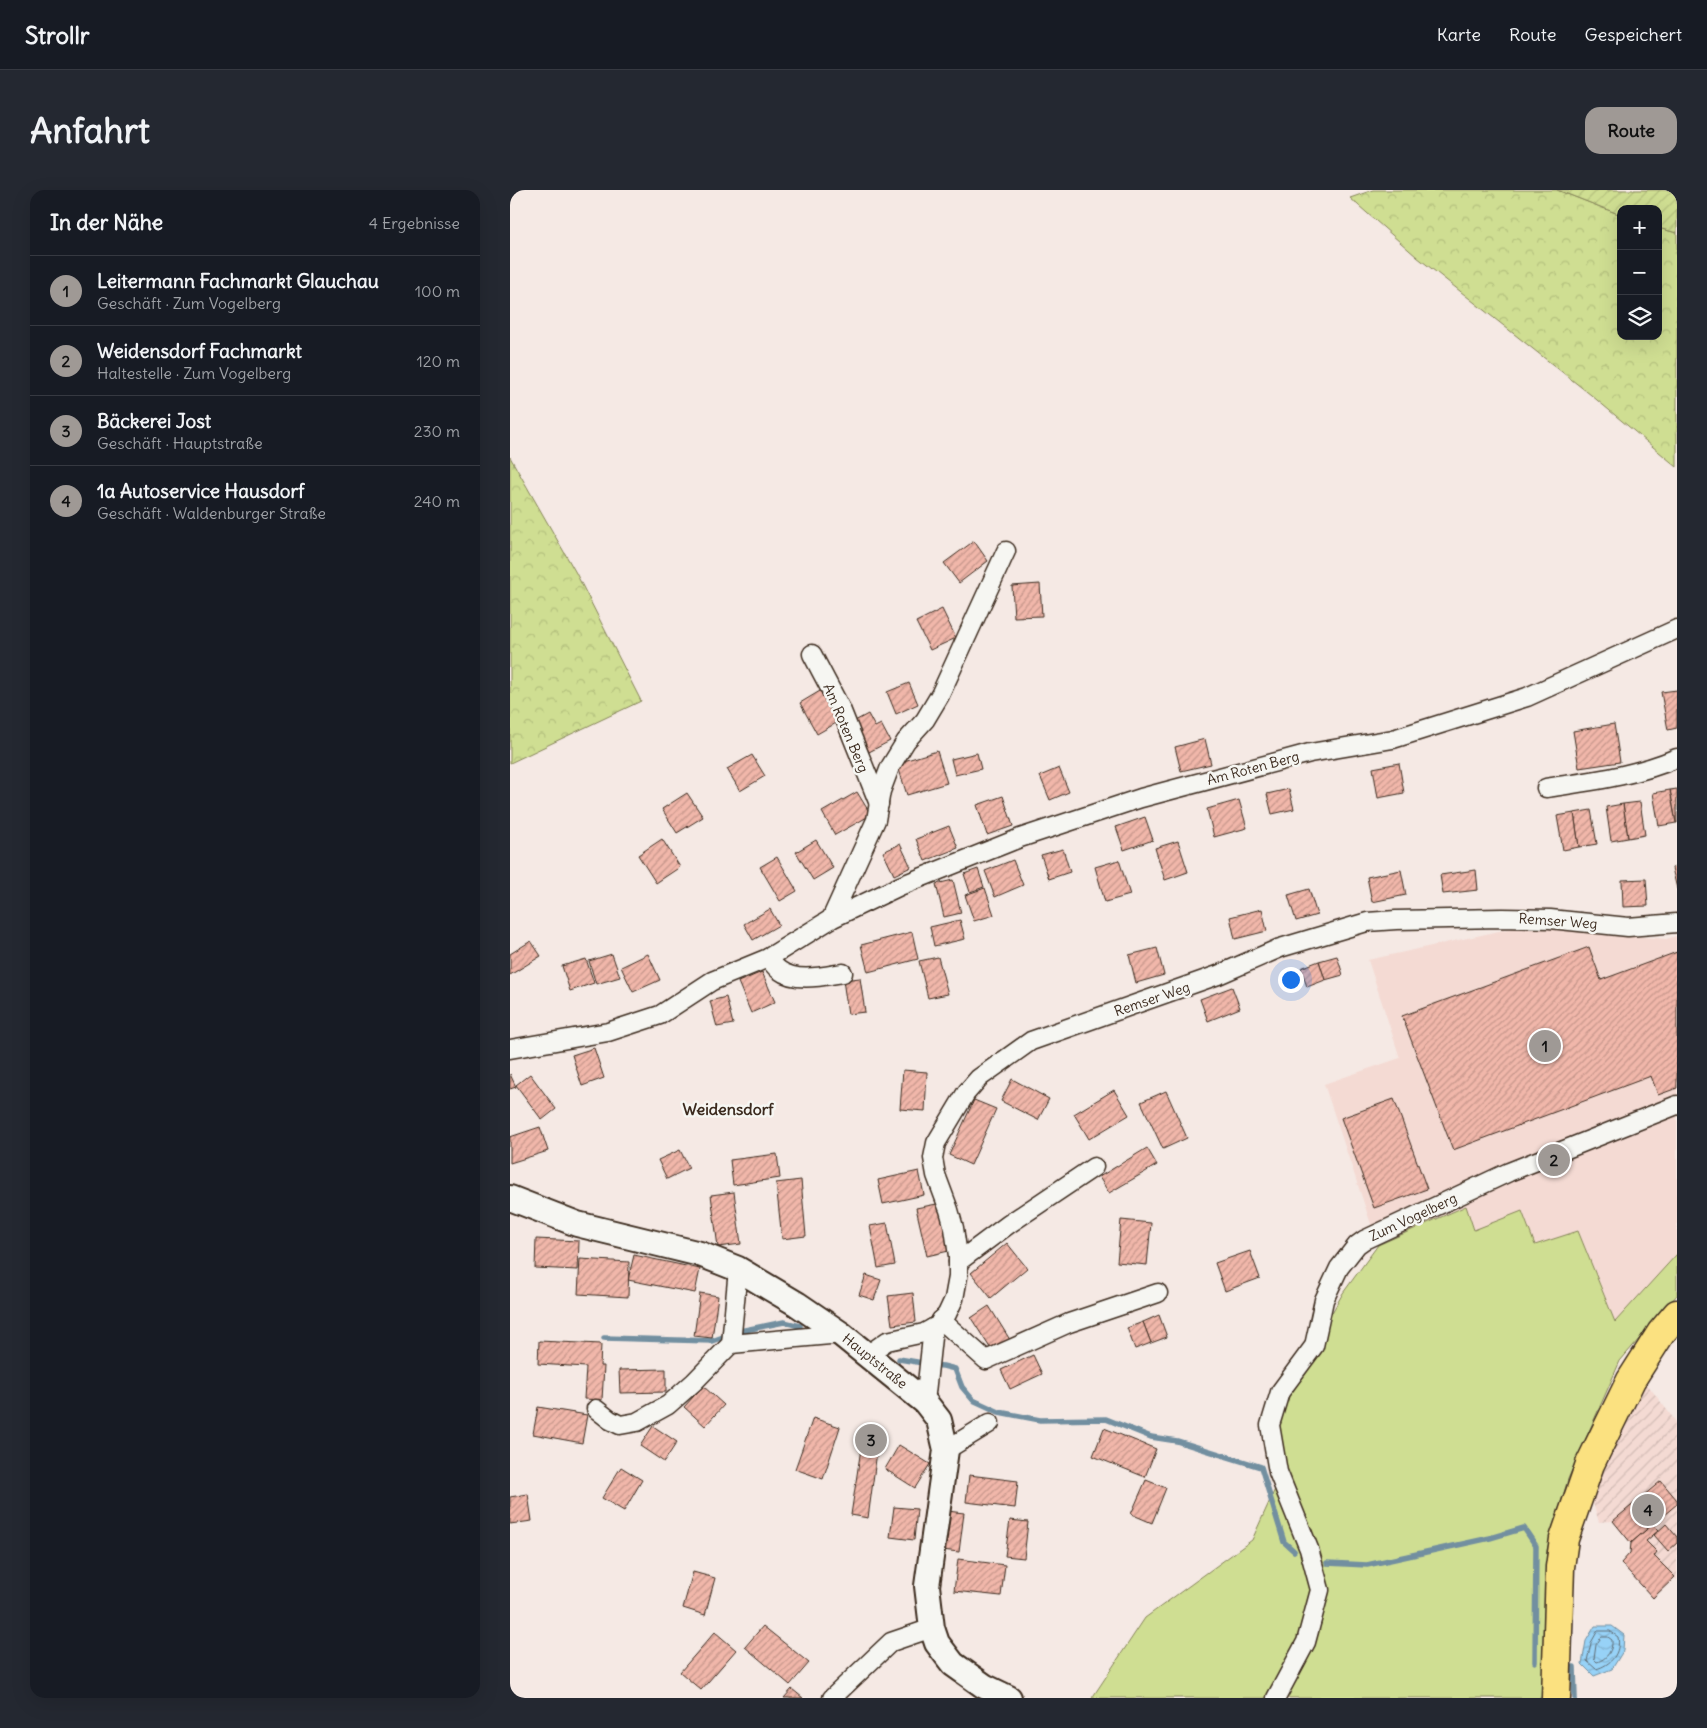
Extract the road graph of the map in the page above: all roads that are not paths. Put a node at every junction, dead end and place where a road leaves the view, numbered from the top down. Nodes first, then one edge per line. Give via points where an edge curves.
1 (1006, 551) dead end
2 (1677, 629) edge
3 (812, 654) dead end
4 (1677, 758) edge
5 (1546, 788) dead end
6 (879, 804) junction
7 (831, 919) junction
8 (1677, 923) edge
9 (768, 958) junction
10 (843, 973) dead end
11 (510, 1048) edge
12 (1677, 1104) edge
13 (1094, 1167) dead end
14 (510, 1198) edge
15 (958, 1262) junction
16 (738, 1269) junction
17 (1158, 1293) dead end
18 (1677, 1314) edge
19 (937, 1324) junction
20 (841, 1334) junction
21 (731, 1344) junction
22 (867, 1355) junction
23 (925, 1402) junction
24 (596, 1409) dead end
25 (990, 1423) dead end
26 (946, 1450) junction
27 (932, 1628) junction
28 (832, 1698) edge
29 (1009, 1698) edge
30 (1276, 1698) edge
31 (1556, 1698) edge

1 - 6 street, Am Roten Berg via 940,695 890,767
2 - 7 street, Am Roten Berg via 1527,697 1393,739 1310,753 1141,798 1020,838 900,886
3 - 6 street, Am Roten Berg via 841,709
4 - 5 street via 1610,779
6 - 7 street, Am Roten Berg via 876,820
7 - 9 street, Am Roten Berg
8 - 15 street, Remser Weg via 1628,927 1502,918 1367,922 1280,948 1218,975 1031,1041 979,1078 936,1142 933,1158 936,1175 954,1228
9 - 10 street via 778,969 792,975 815,977
9 - 11 street, Am Roten Berg via 712,981 660,1015 608,1032
12 - 30 street, Zum Vogelberg via 1509,1172 1364,1240 1339,1268 1324,1300 1314,1346 1280,1392 1270,1425 1278,1472 1309,1549 1320,1590 1306,1642
13 - 15 street
14 - 16 main road, Hauptstraße via 577,1224 700,1254
15 - 19 street, Remser Weg via 954,1299 947,1314
16 - 20 main road, Hauptstraße
16 - 21 street
17 - 19 street via 1069,1323 986,1360
18 - 31 main road via 1631,1380 1590,1464 1564,1539 1560,1567
19 - 22 street via 924,1333 886,1341
19 - 23 street
20 - 21 street
20 - 22 main road, Hauptstraße
21 - 24 street via 694,1382 650,1416 620,1425
22 - 23 main road, Hauptstraße
23 - 26 main road, Hauptstraße via 939,1420
25 - 26 street
26 - 27 main road, Hauptstraße via 927,1586
27 - 28 street via 891,1642
27 - 29 main road, Hauptstraße via 953,1664 984,1686

